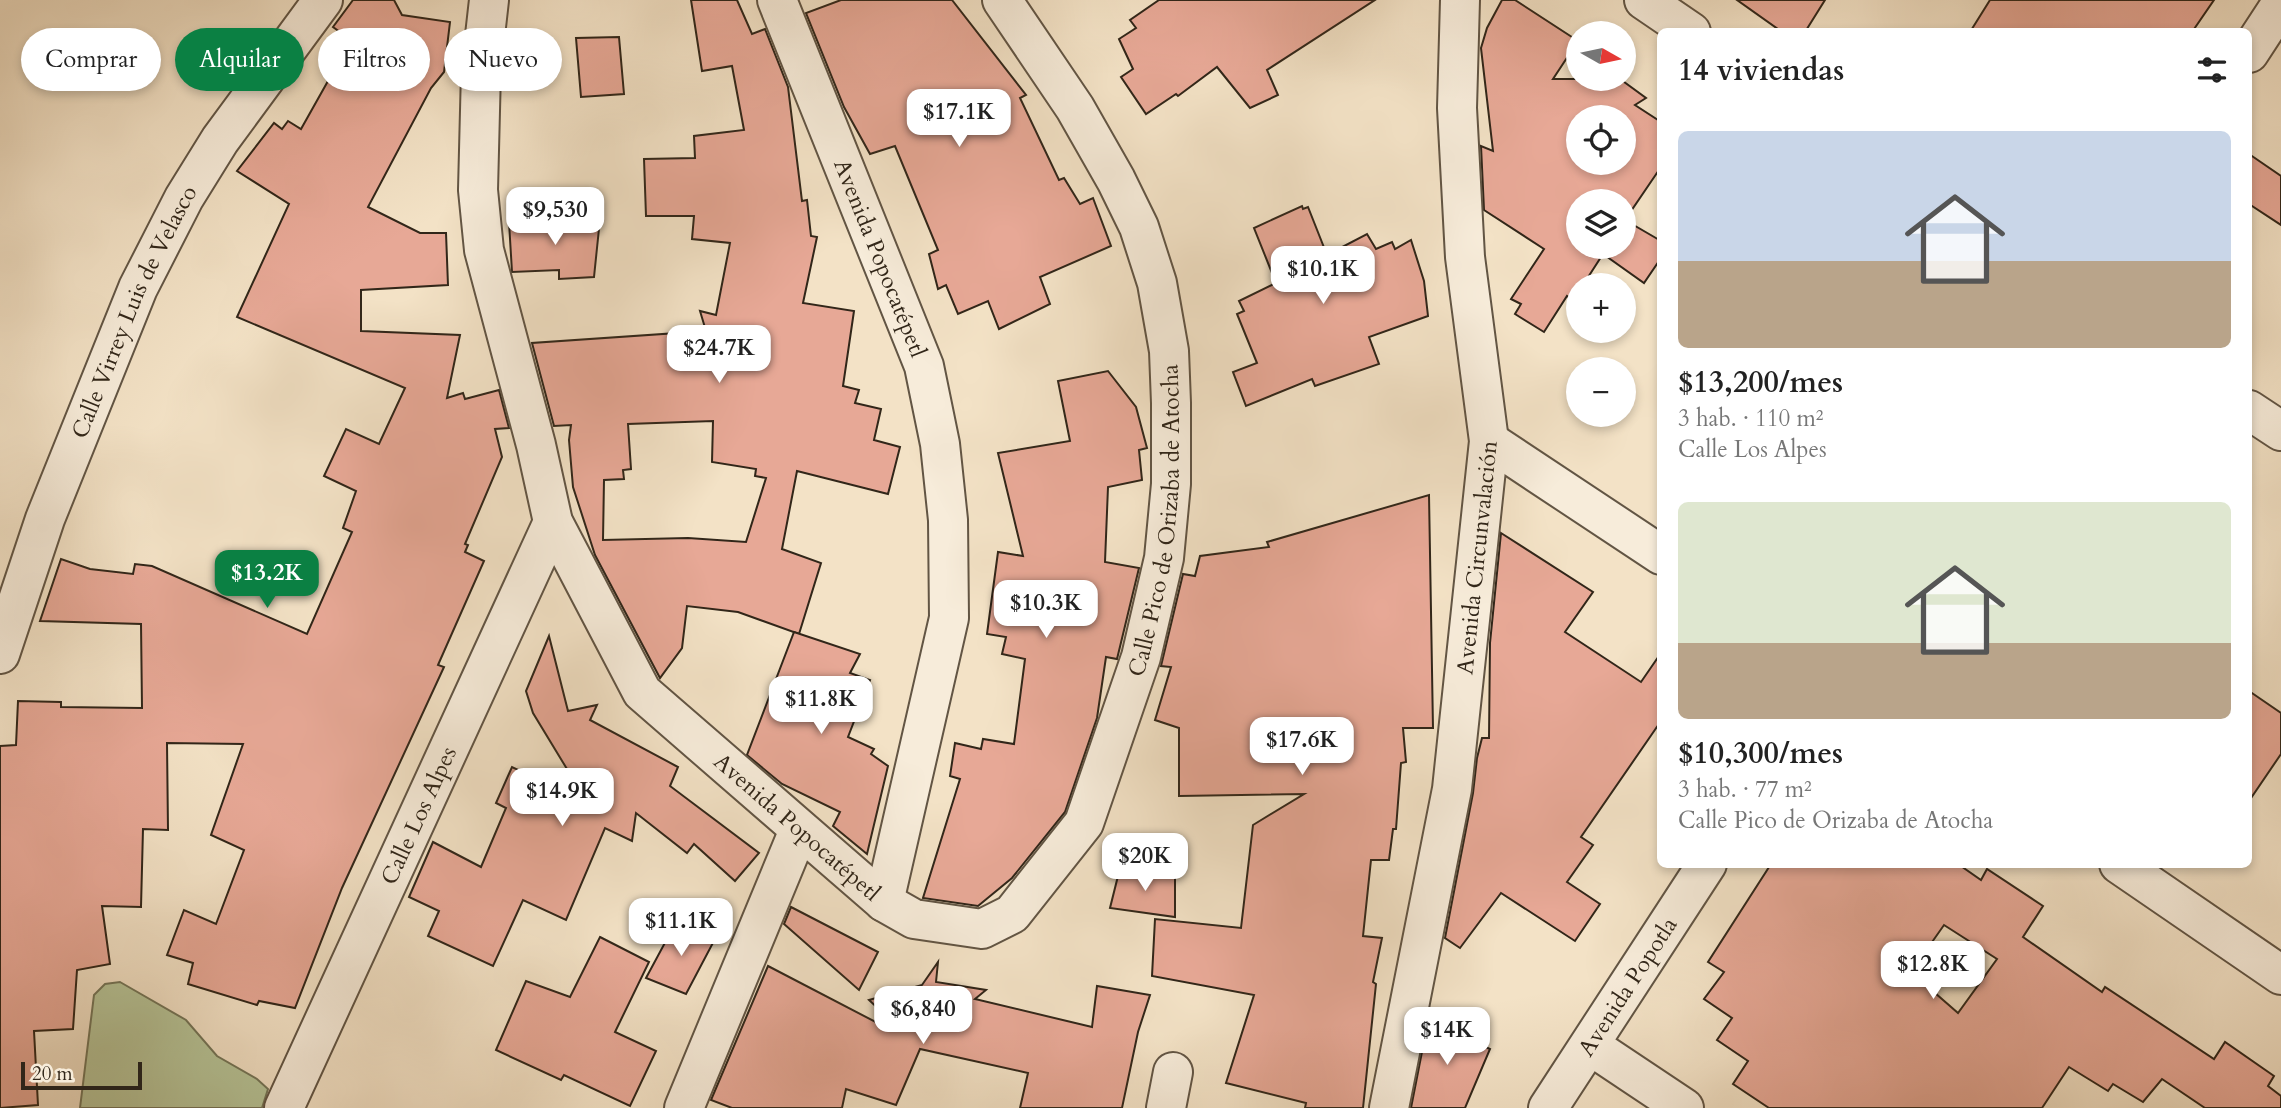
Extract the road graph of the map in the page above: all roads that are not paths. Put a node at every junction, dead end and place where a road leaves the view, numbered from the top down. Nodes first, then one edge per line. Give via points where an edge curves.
1 (323, 0) edge
2 (489, 0) edge
3 (777, 0) edge
4 (1002, 0) edge
5 (1460, 0) edge
6 (1644, 0) edge
7 (2281, 4) edge
8 (1685, 28) edge
9 (2252, 48) edge
10 (2252, 412) edge
11 (2281, 431) edge
12 (1489, 441) junction
13 (553, 522) junction
14 (1657, 552) edge
15 (0, 654) edge
16 (799, 830) junction
17 (1704, 868) edge
18 (2125, 868) edge
19 (884, 902) junction
20 (2281, 975) edge
21 (1591, 1046) junction
22 (285, 1108) edge
23 (684, 1108) edge
24 (1389, 1108) edge
25 (1548, 1108) edge
26 (1684, 1108) edge

1 - 15 street, Calle Virrey Luis de Velasco via 220,140 138,288 45,519
2 - 13 street, Avenida Popocatépetl via 481,71 478,190 484,250
3 - 19 street, Avenida Popocatépetl via 924,366 940,444 948,520 949,618
4 - 19 street, Calle Pico de Orizaba de Atocha via 1075,108 1116,180 1139,227 1157,283 1169,351 1171,402 1171,484 1164,558 1141,657 1084,823 1012,914 982,929 914,919
5 - 12 street, Avenida Circunvalación via 1457,107 1465,257
6 - 8 street
7 - 9 street
10 - 11 street
12 - 14 street
12 - 24 street, Avenida Circunvalación via 1452,789
13 - 16 street, Avenida Popocatépetl via 642,692
13 - 22 street, Calle Los Alpes
16 - 19 street, Avenida Popocatépetl
16 - 23 street
17 - 21 street, Avenida Popotla
18 - 20 street
21 - 25 street, Avenida Popotla
21 - 26 street

